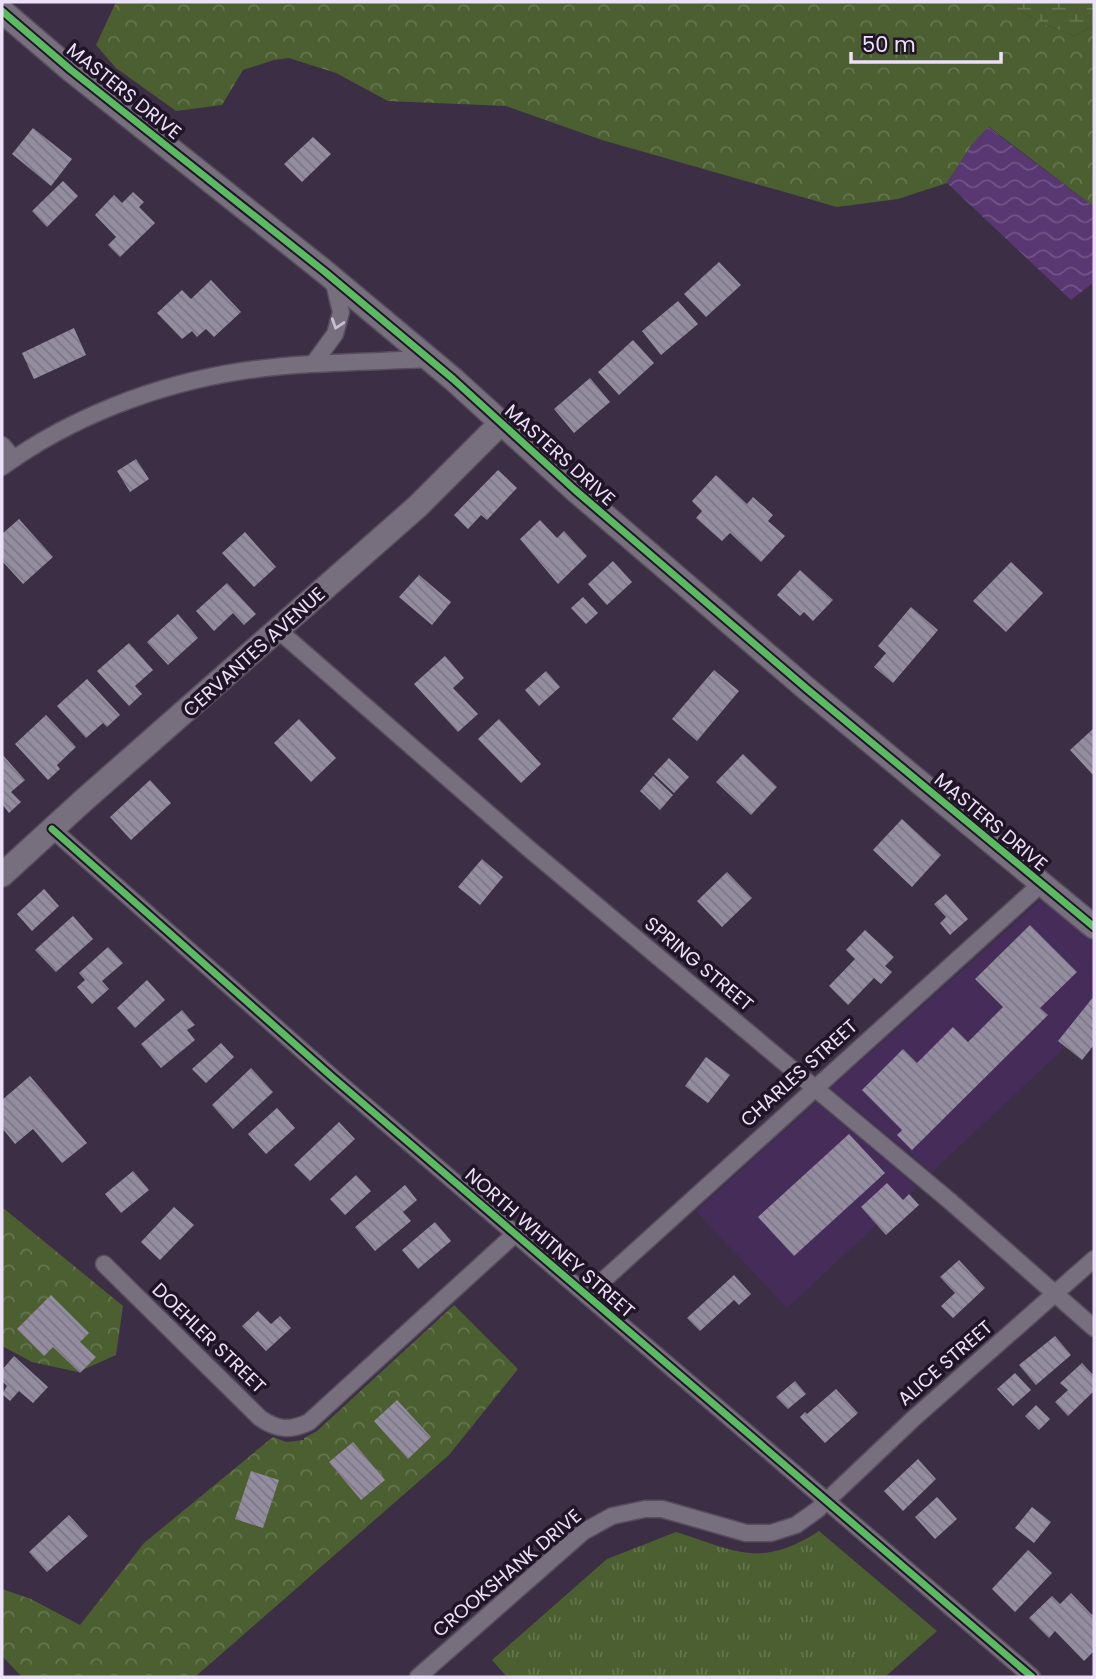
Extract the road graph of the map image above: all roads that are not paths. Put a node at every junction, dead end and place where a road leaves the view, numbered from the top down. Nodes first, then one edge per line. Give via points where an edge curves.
1 (2, 11) edge
2 (333, 279) junction
3 (428, 359) junction
4 (313, 364) junction
5 (501, 423) junction
6 (2, 445) edge
7 (8, 463) edge
8 (278, 630) junction
9 (52, 829) junction
10 (2, 876) edge
11 (1041, 884) junction
12 (1094, 927) edge
13 (814, 1087) junction
14 (515, 1234) junction
15 (1094, 1259) edge
16 (104, 1264) dead end
17 (1055, 1294) junction
18 (587, 1295) junction
19 (1094, 1328) edge
20 (826, 1501) junction
21 (418, 1677) edge
22 (1032, 1677) edge

1 - 2 street, MASTERS DRIVE
2 - 3 street, MASTERS DRIVE
2 -> 4 street via 341,312 335,334
3 - 4 street
3 - 5 street, MASTERS DRIVE
4 - 7 street via 242,371 135,398 61,431
5 - 8 street, CERVANTES AVENUE via 418,506
5 - 11 street, MASTERS DRIVE via 712,608
6 - 7 street
8 - 9 street, CERVANTES AVENUE
8 - 13 street, SPRING STREET via 528,848
9 - 10 street, CERVANTES AVENUE
9 - 14 street, NORTH WHITNEY STREET
11 - 12 street, MASTERS DRIVE
11 - 13 street, CHARLES STREET
13 - 17 street, SPRING STREET
13 - 18 street, CHARLES STREET
14 - 16 street, DOEHLER STREET via 309,1422 292,1429 260,1418
14 - 18 street, NORTH WHITNEY STREET
15 - 17 street, ALICE STREET
17 - 19 street, SPRING STREET
17 - 20 street, ALICE STREET
18 - 20 street, NORTH WHITNEY STREET
20 - 21 street, CROOKSHANK DRIVE via 796,1525 759,1534 733,1531 662,1509 612,1516 576,1537
20 - 22 street, NORTH WHITNEY STREET

